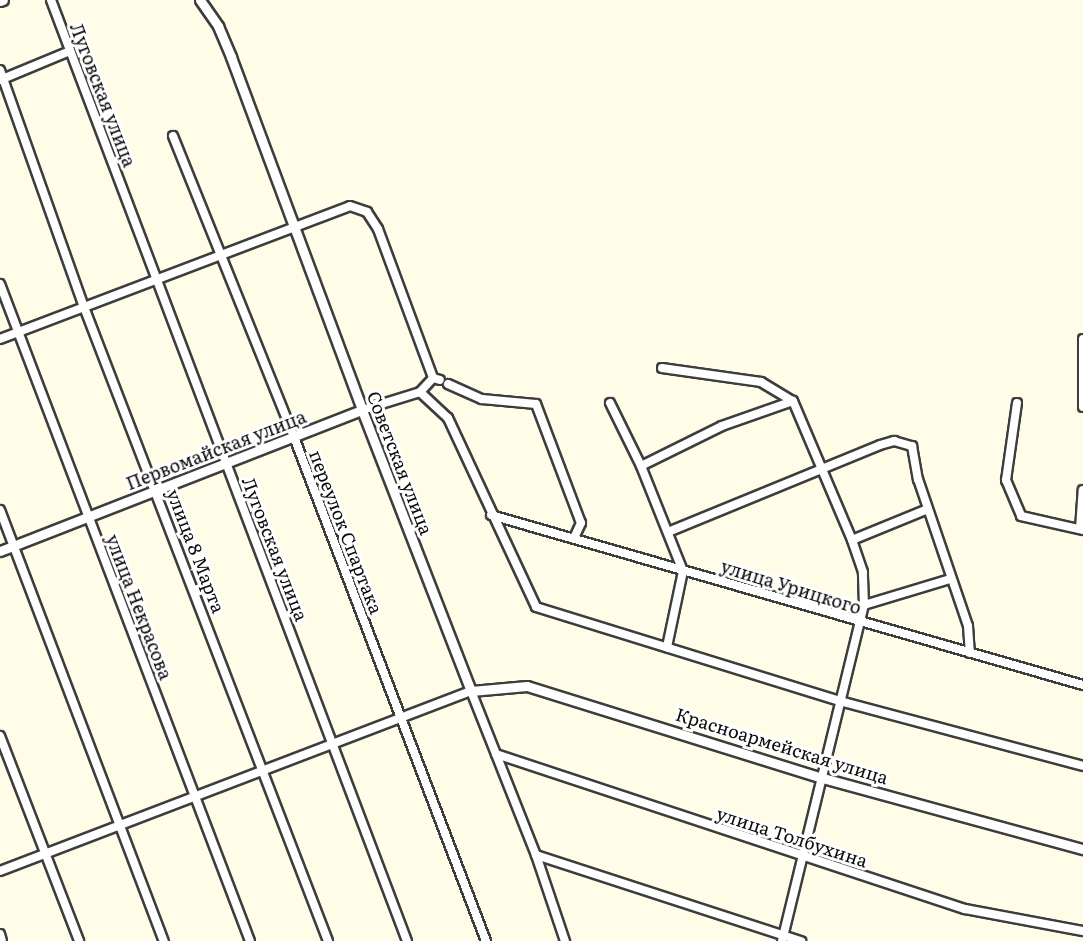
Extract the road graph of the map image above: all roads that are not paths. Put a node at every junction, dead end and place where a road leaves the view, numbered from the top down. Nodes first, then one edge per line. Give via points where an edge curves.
1 (51, 0) edge
2 (200, 0) edge
3 (70, 51) junction
4 (0, 70) edge
5 (1, 79) edge
6 (172, 136) dead end
7 (295, 226) junction
8 (221, 252) junction
9 (157, 279) junction
10 (0, 284) edge
11 (84, 307) junction
12 (19, 332) junction
13 (0, 339) edge
14 (1083, 339) edge
15 (662, 368) dead end
16 (448, 384) dead end
17 (420, 392) junction
18 (793, 401) junction
19 (610, 403) dead end
20 (1017, 403) dead end
21 (1082, 406) edge
22 (362, 410) junction
23 (294, 437) junction
24 (226, 464) junction
25 (641, 466) junction
26 (821, 472) junction
27 (157, 490) junction
28 (1083, 490) edge
29 (928, 509) junction
30 (0, 510) edge
31 (491, 515) junction
32 (87, 517) junction
33 (1082, 530) edge
34 (668, 532) junction
35 (574, 538) junction
36 (852, 540) junction
37 (14, 546) junction
38 (0, 551) edge
39 (684, 571) junction
40 (950, 579) junction
41 (864, 605) junction
42 (860, 624) junction
43 (667, 647) junction
44 (970, 653) junction
45 (1083, 685) edge
46 (471, 692) junction
47 (843, 702) junction
48 (400, 719) junction
49 (0, 736) edge
50 (333, 745) junction
51 (496, 754) junction
52 (1083, 766) edge
53 (265, 771) junction
54 (823, 778) junction
55 (197, 797) junction
56 (119, 826) junction
57 (1083, 849) edge
58 (45, 854) junction
59 (536, 855) junction
60 (803, 857) junction
61 (0, 871) edge
62 (1083, 931) edge
63 (0, 934) edge
64 (783, 938) edge
65 (2, 941) edge
66 (79, 941) edge
67 (164, 941) edge
68 (250, 941) edge
69 (328, 941) edge
70 (407, 941) edge
71 (486, 941) edge
72 (565, 941) edge
73 (801, 941) edge

1 - 3 street, Луговская улица
2 - 7 street, Советская улица via 218,26
3 - 5 street
3 - 9 street, Луговская улица
4 - 5 street, улица 8 Марта
5 - 11 street, улица 8 Марта
6 - 8 street, переулок Спартака
7 - 8 street
7 - 17 street, Первомайская улица via 350,206 367,212 378,229 436,379
7 - 22 street, Советская улица
8 - 9 street
8 - 23 street, переулок Спартака via 249,332
9 - 11 street
9 - 24 street, Луговская улица
10 - 12 street, улица Некрасова
11 - 12 street
11 - 27 street, улица 8 Марта
12 - 13 street
12 - 32 street, улица Некрасова
14 - 21 street
15 - 18 street via 761,382
16 - 35 street via 482,399 536,404 581,523
17 - 22 street, Первомайская улица
17 - 31 street via 448,418
18 - 25 street via 722,426
18 - 26 street
19 - 25 street
20 - 33 street via 1006,480 1021,516
22 - 23 street, Первомайская улица
22 - 46 street, Советская улица
23 - 24 street, Первомайская улица
23 - 48 street, переулок Спартака
24 - 27 street, Первомайская улица
24 - 50 street, Луговская улица
25 - 34 street
26 - 29 street via 894,441 912,446
26 - 34 street
26 - 36 street
27 - 32 street, Первомайская улица
27 - 53 street, улица 8 Марта
28 - 33 street
29 - 36 street
29 - 40 street
30 - 37 street
31 - 35 street, улица Урицкого
31 - 43 street via 536,607
32 - 37 street, Первомайская улица
32 - 55 street, улица Некрасова
34 - 39 street
35 - 39 street, улица Урицкого
36 - 41 street via 863,572
37 - 38 street, Первомайская улица
37 - 56 street
39 - 42 street, улица Урицкого
39 - 43 street
40 - 41 street
40 - 44 street via 968,626
41 - 42 street
42 - 44 street, улица Урицкого
42 - 47 street
43 - 47 street
44 - 45 street, улица Урицкого
46 - 48 street
46 - 51 street, Советская улица
46 - 54 street, Красноармейская улица via 527,686
47 - 52 street
47 - 54 street
48 - 50 street
48 - 71 street, переулок Спартака
49 - 58 street
50 - 53 street
50 - 70 street, Луговская улица
51 - 59 street, Советская улица
51 - 60 street, улица Толбухина
53 - 55 street
53 - 69 street, улица 8 Марта
54 - 57 street, Красноармейская улица
54 - 60 street
55 - 56 street
55 - 68 street, улица Некрасова
56 - 58 street
56 - 67 street
58 - 61 street
58 - 66 street
59 - 64 street
59 - 72 street, Советская улица
60 - 62 street, улица Толбухина via 965,909
60 - 64 street
63 - 65 street
64 - 73 street

